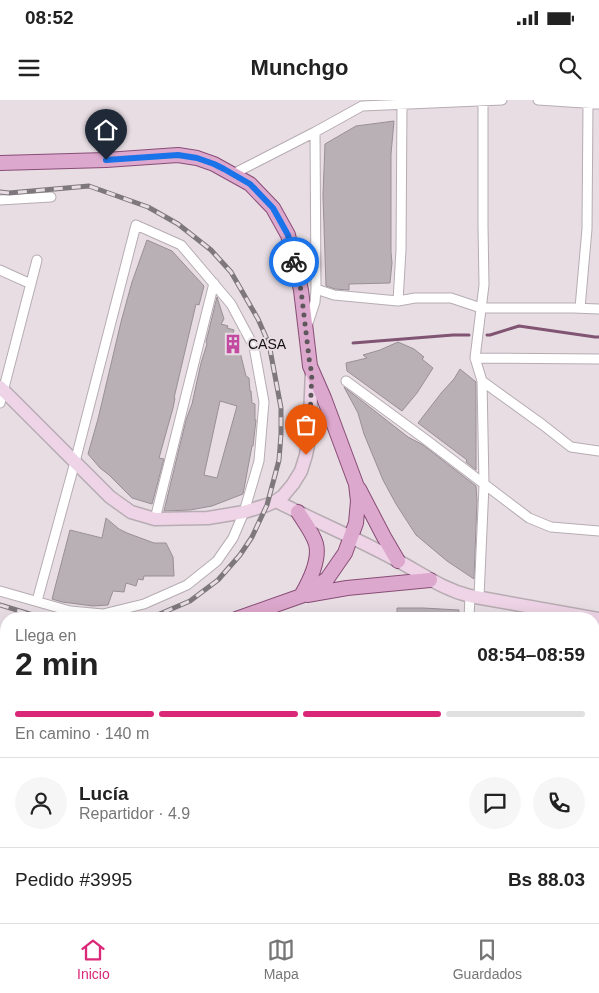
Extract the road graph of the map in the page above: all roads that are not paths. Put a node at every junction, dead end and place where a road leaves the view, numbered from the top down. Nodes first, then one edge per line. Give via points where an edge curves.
1 (502, 100) edge
2 (538, 100) edge
3 (483, 101) edge
4 (402, 104) junction
5 (588, 104) junction
6 (599, 104) edge
7 (315, 132) junction
8 (0, 163) edge
9 (233, 174) junction
10 (51, 197) dead end
11 (0, 200) edge
12 (37, 260) dead end
13 (0, 270) edge
14 (31, 284) junction
15 (214, 284) junction
16 (316, 289) junction
17 (398, 301) junction
18 (481, 308) junction
19 (580, 308) junction
20 (599, 309) edge
21 (306, 328) junction
22 (475, 358) junction
23 (599, 359) edge
24 (310, 366) junction
25 (346, 381) dead end
26 (482, 381) junction
27 (2, 389) edge
28 (0, 403) edge
29 (599, 452) edge
30 (76, 462) junction
31 (356, 484) junction
32 (484, 485) junction
33 (276, 502) junction
34 (244, 512) junction
35 (298, 512) junction
36 (155, 519) junction
37 (599, 531) edge
38 (352, 538) junction
39 (398, 561) junction
40 (430, 580) junction
41 (0, 591) edge
42 (301, 596) junction
43 (475, 597) junction
44 (37, 601) junction
45 (81, 612) edge
46 (111, 612) edge
47 (256, 612) edge
48 (471, 612) edge
49 (560, 612) edge

1 - 3 street
2 - 5 street
3 - 4 street
3 - 18 street via 484,285
4 - 7 street via 362,106
4 - 17 street
5 - 6 street
5 - 19 street via 587,230
7 - 9 street
7 - 16 street
8 - 9 main road via 178,155 197,158
9 - 21 main road via 250,184 273,208 288,235
10 - 11 street
12 - 14 street
13 - 14 street
14 - 27 street
15 - 30 street via 181,245 136,225
15 - 34 street via 231,304 254,347 264,402 259,461
15 - 36 street
16 - 17 street via 334,295
16 - 21 street via 316,302
17 - 18 street via 451,298
18 - 19 street
18 - 22 street
19 - 20 street
21 - 24 main road
22 - 23 street
22 - 26 street
24 - 31 main road
24 - 33 main road via 306,455 293,484
25 - 32 street
26 - 29 street via 571,447
26 - 32 street
27 - 28 street
27 - 30 main road
30 - 36 main road via 110,497 131,512
30 - 44 street
31 - 38 main road via 358,501
31 - 39 main road
32 - 37 street via 528,518 551,527
32 - 43 street
33 - 34 main road
33 - 35 main road
34 - 36 main road via 208,518
34 - 46 street via 233,538 217,561 187,586 144,604
35 - 38 main road
35 - 42 main road via 316,545 316,562
38 - 39 main road
38 - 42 main road via 346,553 327,579
39 - 40 main road
40 - 42 main road
40 - 43 main road
41 - 44 street
42 - 47 main road
43 - 48 street
43 - 49 main road
44 - 45 street

